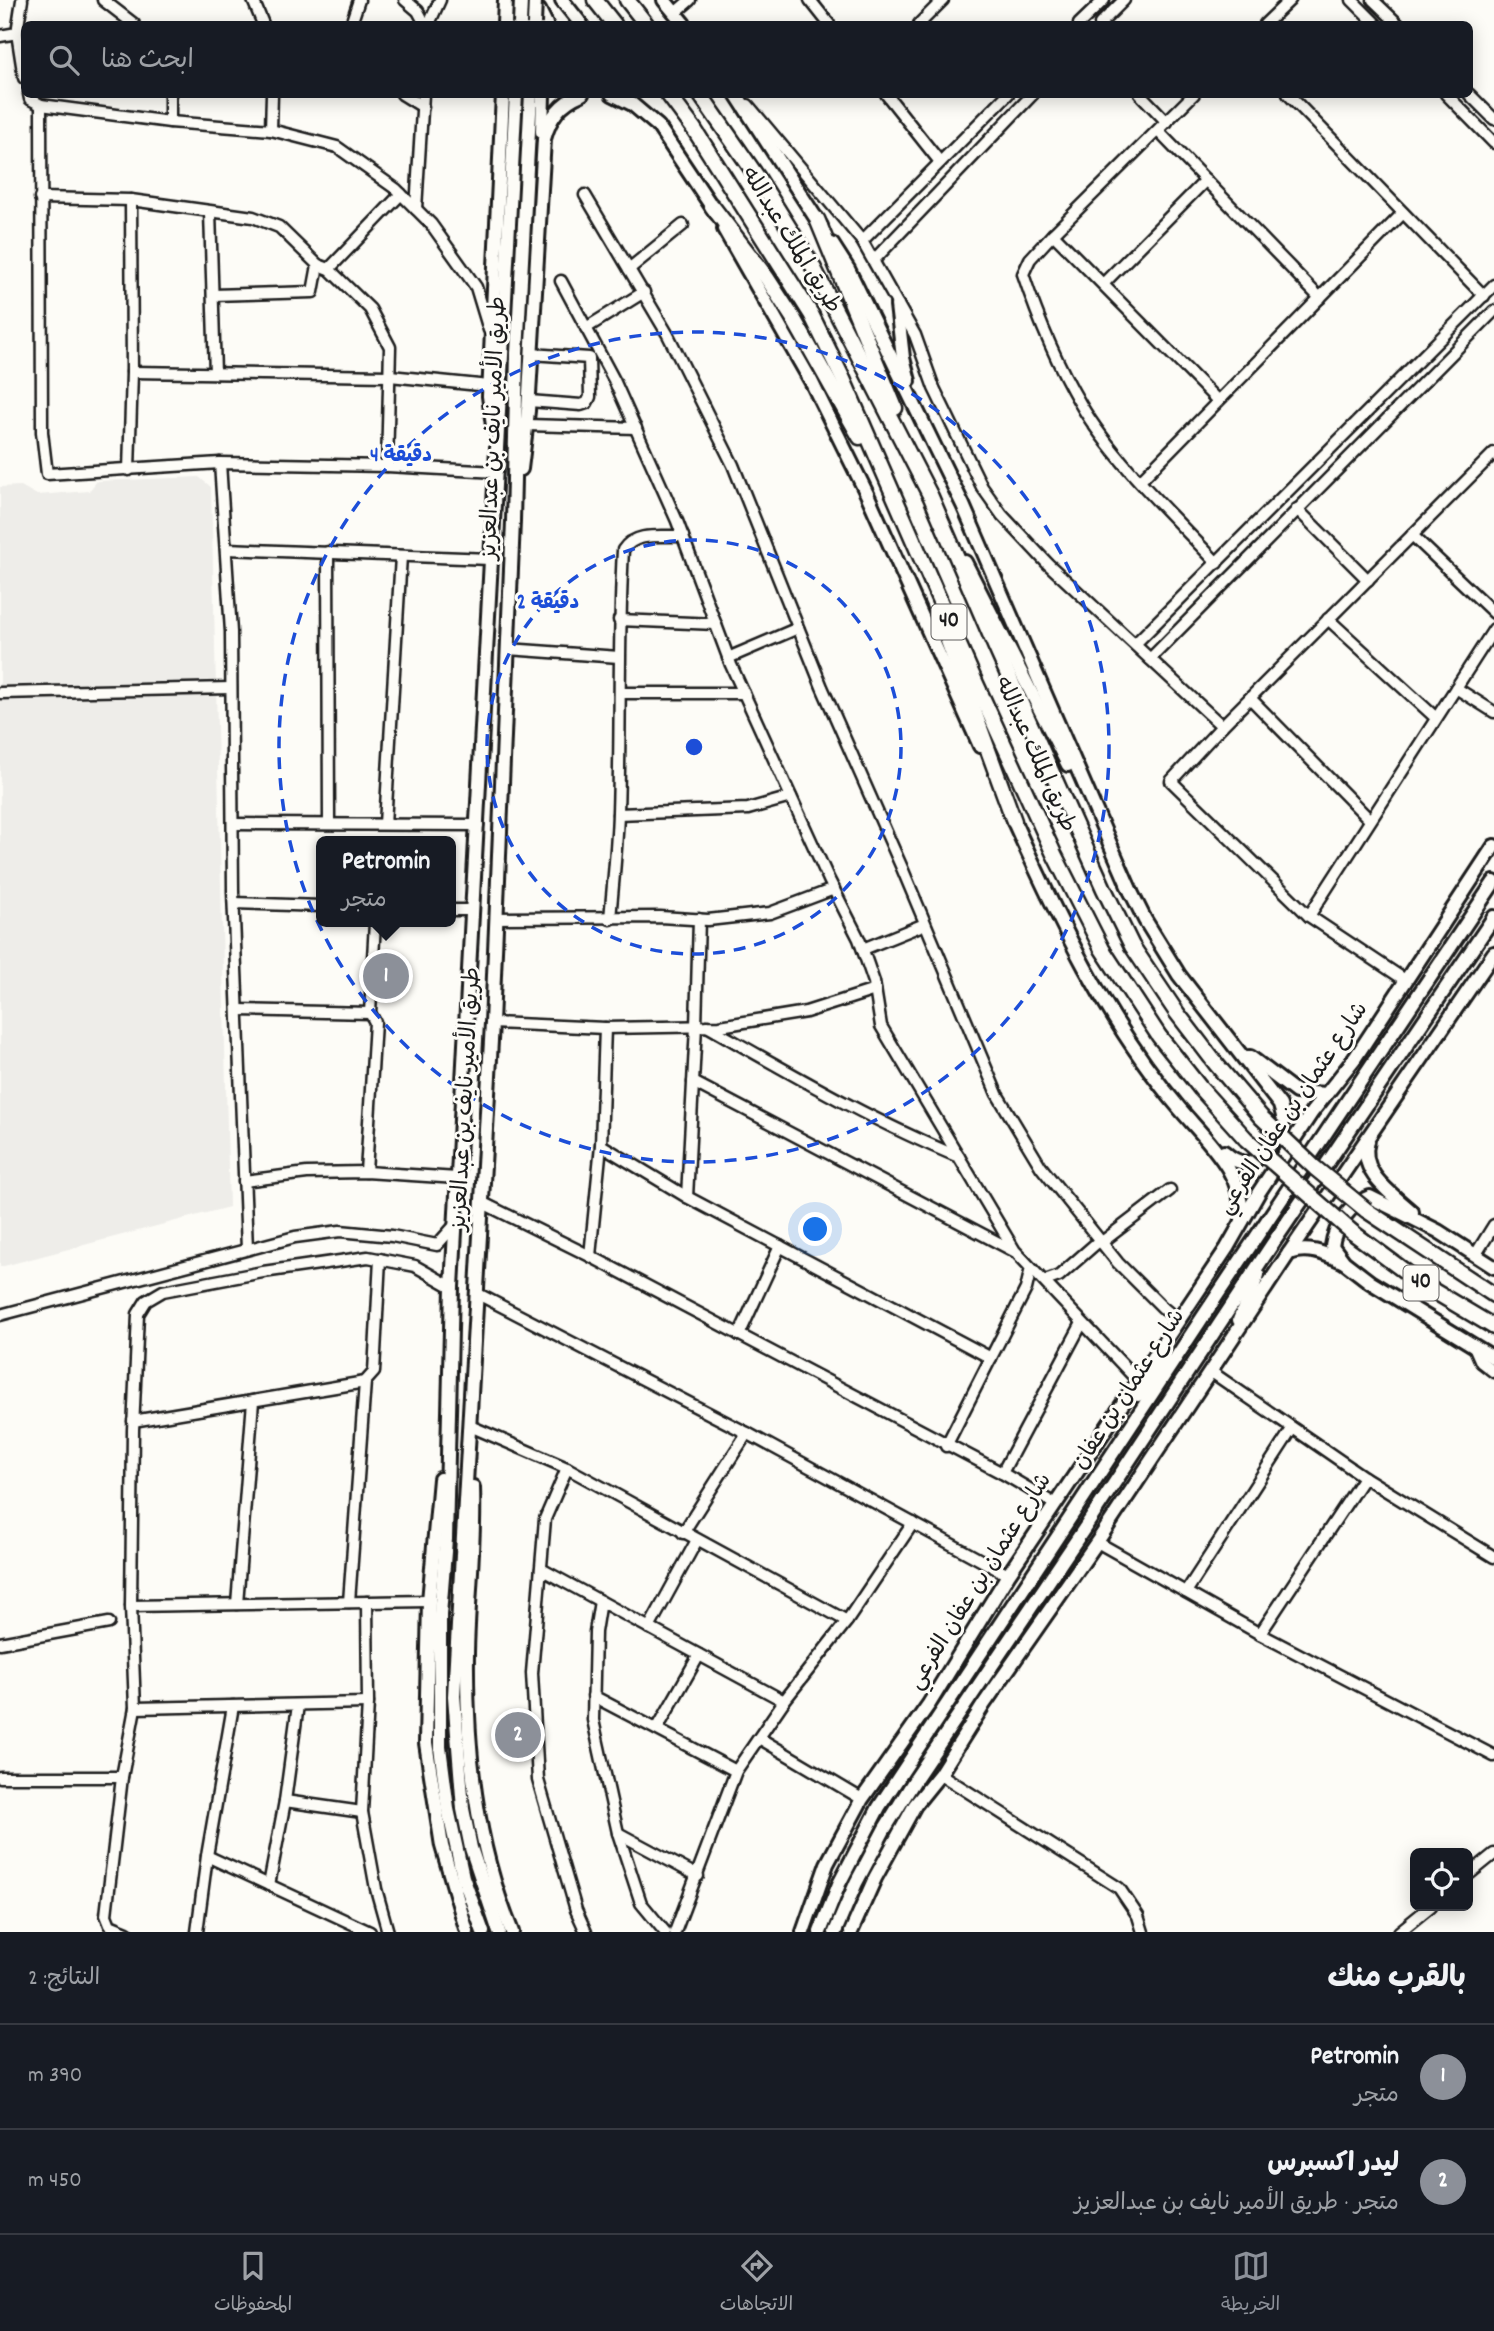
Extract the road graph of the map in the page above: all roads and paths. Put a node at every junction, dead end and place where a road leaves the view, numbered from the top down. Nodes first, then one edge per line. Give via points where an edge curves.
1 (22, 0) edge
2 (103, 0) edge
3 (253, 0) edge
4 (359, 0) edge
5 (405, 0) edge
6 (440, 0) edge
7 (505, 0) edge
8 (521, 0) edge
9 (536, 0) edge
10 (562, 0) edge
11 (595, 0) edge
12 (627, 0) edge
13 (664, 0) edge
14 (690, 0) edge
15 (810, 0) edge
16 (943, 0) edge
17 (1104, 0) edge
18 (1124, 0) edge
19 (1290, 0) edge
20 (1352, 0) edge
21 (1373, 0) edge
22 (675, 13) junction
23 (130, 21) edge
24 (262, 21) edge
25 (352, 21) edge
26 (425, 21) edge
27 (429, 21) edge
28 (506, 21) edge
29 (507, 21) edge
30 (520, 21) edge
31 (534, 21) edge
32 (544, 21) edge
33 (579, 21) edge
34 (612, 21) edge
35 (644, 21) edge
36 (682, 21) edge
37 (827, 21) edge
38 (922, 21) edge
39 (1082, 21) edge
40 (1103, 21) edge
41 (1268, 21) edge
42 (1373, 21) edge
43 (1395, 21) edge
44 (17, 33) junction
45 (0, 36) edge
46 (21, 59) edge
47 (30, 98) edge
48 (170, 98) edge
49 (272, 98) edge
50 (408, 98) edge
51 (423, 98) edge
52 (503, 98) edge
53 (516, 98) edge
54 (531, 98) edge
55 (543, 98) edge
56 (575, 98) edge
57 (620, 98) edge
58 (637, 98) edge
59 (671, 98) edge
60 (703, 98) edge
61 (741, 98) edge
62 (741, 98) edge
63 (889, 98) edge
64 (1004, 98) edge
65 (1028, 98) edge
66 (1144, 98) edge
67 (1190, 98) edge
68 (1292, 98) edge
69 (1450, 98) edge
70 (1473, 98) edge
71 (41, 105) junction
72 (423, 107) junction
73 (1494, 119) edge
74 (170, 122) junction
75 (1167, 122) junction
76 (658, 126) junction
77 (271, 130) junction
78 (1158, 131) junction
79 (1494, 143) edge
80 (542, 154) junction
81 (940, 162) junction
82 (1206, 180) junction
83 (401, 194) junction
84 (584, 195) dead end
85 (40, 198) junction
86 (131, 200) junction
87 (712, 206) junction
88 (416, 209) junction
89 (211, 212) junction
90 (1403, 213) junction
91 (817, 219) junction
92 (683, 225) dead end
93 (1053, 234) junction
94 (862, 241) junction
95 (874, 260) junction
96 (324, 267) junction
97 (629, 269) junction
98 (561, 281) dead end
99 (1103, 285) junction
100 (1494, 285) edge
101 (644, 292) junction
102 (213, 295) junction
103 (1483, 296) junction
104 (1320, 298) junction
105 (897, 305) junction
106 (1494, 311) edge
107 (586, 328) junction
108 (492, 337) junction
109 (531, 354) junction
110 (132, 372) junction
111 (215, 373) junction
112 (390, 376) junction
113 (489, 386) junction
114 (529, 401) junction
115 (1218, 401) junction
116 (916, 408) junction
117 (527, 425) junction
118 (636, 428) junction
119 (1494, 453) edge
120 (497, 454) junction
121 (220, 463) junction
122 (387, 466) junction
123 (129, 470) junction
124 (497, 472) junction
125 (1141, 480) junction
126 (931, 497) junction
127 (900, 508) junction
128 (1297, 509) junction
129 (513, 521) junction
130 (1412, 535) junction
131 (683, 536) junction
132 (227, 549) junction
133 (328, 552) junction
134 (401, 556) junction
135 (490, 559) junction
136 (1217, 563) junction
137 (1368, 580) junction
138 (1494, 613) edge
139 (1328, 619) junction
140 (619, 620) junction
141 (716, 624) junction
142 (798, 628) junction
143 (1494, 629) edge
144 (1135, 645) junction
145 (508, 649) junction
146 (619, 657) junction
147 (728, 658) junction
148 (1150, 659) junction
149 (231, 688) junction
150 (1456, 688) junction
151 (0, 693) edge
152 (620, 693) junction
153 (744, 693) junction
154 (1250, 698) junction
155 (1494, 712) edge
156 (1436, 718) junction
157 (1222, 726) junction
158 (791, 797) junction
159 (618, 814) junction
160 (1370, 820) junction
161 (1014, 821) junction
162 (329, 823) junction
163 (233, 824) junction
164 (385, 824) junction
165 (478, 825) junction
166 (1494, 846) edge
167 (1494, 882) edge
168 (834, 889) junction
169 (1131, 892) junction
170 (234, 903) junction
171 (316, 906) edge
172 (456, 910) edge
173 (473, 910) junction
174 (1309, 916) junction
175 (1494, 917) edge
176 (496, 918) junction
177 (610, 919) junction
178 (699, 919) junction
179 (925, 924) junction
180 (375, 927) edge
181 (863, 949) junction
182 (1494, 953) edge
183 (1405, 980) junction
184 (875, 990) junction
185 (238, 1010) junction
186 (370, 1013) junction
187 (492, 1023) junction
188 (701, 1026) junction
189 (605, 1028) junction
190 (1233, 1044) junction
191 (693, 1082) junction
192 (1326, 1094) junction
193 (1194, 1125) junction
194 (1370, 1133) junction
195 (601, 1145) junction
196 (959, 1157) junction
197 (366, 1172) junction
198 (457, 1178) junction
199 (244, 1181) junction
200 (1170, 1190) dead end
201 (687, 1196) junction
202 (483, 1203) junction
203 (1242, 1222) junction
204 (455, 1225) junction
205 (1494, 1225) edge
206 (1438, 1231) junction
207 (1101, 1241) junction
208 (780, 1246) junction
209 (1270, 1246) junction
210 (247, 1249) junction
211 (1015, 1251) junction
212 (1289, 1253) junction
213 (1476, 1254) junction
214 (590, 1256) junction
215 (380, 1259) junction
216 (1344, 1262) junction
217 (1494, 1266) edge
218 (1031, 1268) junction
219 (1045, 1281) junction
220 (452, 1287) junction
221 (478, 1294) junction
222 (1218, 1294) junction
223 (1494, 1295) edge
224 (0, 1315) edge
225 (1178, 1320) junction
226 (1082, 1323) junction
227 (1494, 1327) edge
228 (739, 1335) junction
229 (1228, 1346) junction
230 (1474, 1346) junction
231 (1494, 1357) edge
232 (991, 1358) junction
233 (1210, 1371) junction
234 (1494, 1371) edge
235 (1138, 1381) junction
236 (365, 1382) junction
237 (253, 1401) junction
238 (133, 1421) junction
239 (448, 1423) junction
240 (470, 1426) junction
241 (1173, 1426) junction
242 (1292, 1429) junction
243 (747, 1433) junction
244 (946, 1446) junction
245 (567, 1468) junction
246 (1002, 1474) junction
247 (1073, 1477) junction
248 (1364, 1477) junction
249 (1055, 1504) junction
250 (914, 1523) junction
251 (683, 1533) junction
252 (697, 1540) junction
253 (1097, 1542) junction
254 (1494, 1557) edge
255 (541, 1569) junction
256 (1008, 1574) junction
257 (1185, 1592) junction
258 (1040, 1593) junction
259 (429, 1601) junction
260 (600, 1601) junction
261 (349, 1602) junction
262 (367, 1602) junction
263 (237, 1604) junction
264 (131, 1606) junction
265 (847, 1621) junction
266 (108, 1623) dead end
267 (649, 1628) junction
268 (1260, 1634) junction
269 (0, 1643) edge
270 (699, 1655) junction
271 (593, 1696) junction
272 (784, 1701) junction
273 (368, 1703) junction
274 (298, 1704) junction
275 (233, 1706) junction
276 (135, 1708) junction
277 (657, 1729) junction
278 (759, 1738) junction
279 (1494, 1756) edge
280 (736, 1771) junction
281 (940, 1774) junction
282 (0, 1777) edge
283 (122, 1777) junction
284 (862, 1800) junction
285 (285, 1801) junction
286 (362, 1812) junction
287 (618, 1833) junction
288 (1494, 1854) edge
289 (207, 1856) junction
290 (1473, 1871) edge
291 (698, 1876) junction
292 (269, 1885) junction
293 (1425, 1911) edge
294 (127, 1932) edge
295 (197, 1932) edge
296 (370, 1932) edge
297 (388, 1932) edge
298 (467, 1932) edge
299 (483, 1932) edge
300 (499, 1932) edge
301 (512, 1932) edge
302 (586, 1932) edge
303 (665, 1932) edge
304 (675, 1932) edge
305 (803, 1932) edge
306 (820, 1932) edge
307 (835, 1932) edge
308 (852, 1932) edge
309 (1143, 1932) edge
310 (1399, 1932) edge

1 - 44 street
2 - 23 street
3 - 24 street
4 - 25 street
5 - 26 street
6 - 27 street
7 - 28 main road
8 - 30 main road, bridge
9 - 31 main road, bridge
10 - 33 main road
11 - 34 highway
12 - 35 highway
13 - 22 main road
14 - 22 street
15 - 37 street
16 - 38 street
17 - 39 street
18 - 40 street
19 - 41 street
20 - 42 street
21 - 43 street
22 - 36 main road
29 - 32 main road via 515,8 528,5 539,10
44 - 45 street
44 - 46 street
47 - 71 street
48 - 74 street
49 - 77 street
50 - 72 street
51 - 72 street
52 - 108 main road
53 - 120 main road, طريق الأمير نايف بن عبدالعزيز
54 - 129 main road, طريق الأمير نايف بن عبدالعزيز
55 - 80 main road
56 - 80 main road via 554,114
57 - 76 main road
58 - 76 main road
59 - 127 highway, طريق الملك عبدالله / 40 via 811,314
60 - 126 highway, طريق الملك عبدالله / 40 via 811,263
61 - 91 main road
62 - 94 street
63 - 81 street
64 - 81 street
65 - 95 street
66 - 75 street
67 - 75 street
68 - 90 street
69 - 79 street
70 - 73 street
71 - 74 street
71 - 85 street
72 - 88 street
74 - 77 street
75 - 78 street
76 - 87 main road
77 - 83 street via 337,147
78 - 82 street
78 - 93 street
80 - 109 main road
81 - 94 street
82 - 99 street
82 - 104 street
83 - 88 street
83 - 96 street
84 - 97 street
85 - 86 street
85 - 123 street via 42,432 47,474
86 - 89 street
86 - 110 street
87 - 127 highway via 793,318
87 - 161 main road via 811,381 867,494
88 - 108 street via 476,287
89 - 96 street via 253,217 279,228
89 - 102 street
90 - 103 street
90 - 104 street
91 - 116 main road via 848,269
91 - 126 highway
92 - 97 street
93 - 99 street
93 - 125 street via 1023,274 1038,320 1082,407
94 - 95 street
95 - 105 street
96 - 102 street via 313,292
96 - 112 street via 370,309 390,347
97 - 101 street
98 - 107 street
99 - 115 street
100 - 103 street
101 - 107 street
101 - 142 street via 733,465
102 - 111 street
103 - 136 street
104 - 115 street
105 - 116 main road via 903,358
105 - 144 street via 915,335 934,388 982,487 1048,564
106 - 128 street
107 - 118 street
108 - 113 main road
109 - 114 main road
109 - 114 street via 589,358 590,397 581,405
110 - 111 street
110 - 123 street
111 - 112 street
112 - 113 street
112 - 122 street
113 - 120 main road
114 - 117 main road
115 - 125 street
116 - 169 main road via 964,505
117 - 118 street
117 - 129 main road
118 - 131 street
119 - 130 street
120 - 124 main road, طريق الأمير نايف بن عبدالعزيز
121 - 122 street
121 - 123 street
121 - 132 street
122 - 124 street
124 - 135 main road, طريق الأمير نايف بن عبدالعزيز
125 - 136 street
126 - 169 main road
126 - 223 highway, طريق الملك عبدالله / 40, bridge via 1104,889 1132,946 1177,1013 1261,1117 1315,1168 1366,1210
127 - 161 highway
127 - 227 highway, طريق الملك عبدالله / 40, bridge via 1054,854 1102,949 1159,1037 1246,1139 1353,1232 1422,1284
128 - 137 street
128 - 148 street
129 - 145 main road, طريق الأمير نايف بن عبدالعزيز
130 - 137 street
130 - 138 street
131 - 140 street via 640,537 628,542 623,550
131 - 141 street
132 - 133 street
132 - 149 street
133 - 134 street
133 - 162 street
134 - 135 street
134 - 164 street
135 - 165 main road, طريق الأمير نايف بن عبدالعزيز
136 - 144 street
137 - 139 street
139 - 154 street
139 - 156 street
140 - 141 street
140 - 146 street
141 - 147 street
142 - 147 street
142 - 179 street
143 - 150 street
144 - 148 street
145 - 146 street
145 - 176 main road, طريق الأمير نايف بن عبدالعزيز
146 - 152 street
147 - 153 street
148 - 157 street
149 - 151 street
149 - 163 street
150 - 155 street
150 - 156 street
152 - 153 street
152 - 159 street
153 - 158 street
154 - 157 street
154 - 160 street
156 - 160 street
157 - 174 street via 1171,781
158 - 159 street via 748,810
158 - 168 street
159 - 177 street
160 - 174 street
161 - 193 main road via 1108,1008 1155,1079
162 - 163 street
162 - 164 street
163 - 170 street
164 - 165 street
165 - 173 main road, طريق الأمير نايف بن عبدالعزيز
166 - 183 main road, شارع عثمان بن عفان الفرعي
167 - 222 main road, شارع عثمان بن عفان
168 - 178 street via 769,913
168 - 181 street
169 - 190 main road via 1180,975
170 - 171 street
170 - 185 street
172 - 173 street
173 - 198 main road, طريق الأمير نايف بن عبدالعزيز
174 - 183 street
175 - 209 main road, شارع عثمان بن عفان
176 - 177 street
176 - 187 main road, طريق الأمير نايف بن عبدالعزيز
177 - 178 street
178 - 188 street
179 - 181 street
179 - 207 street via 997,1094 1041,1167
180 - 186 street
181 - 184 street
182 - 194 main road
183 - 192 main road, شارع عثمان بن عفان الفرعي
184 - 188 street via 806,1012
184 - 196 street via 881,1026
185 - 186 street
185 - 199 street
186 - 197 street via 375,1021
187 - 189 street
187 - 202 main road, طريق الأمير نايف بن عبدالعزيز
188 - 189 street
188 - 191 street
188 - 196 street via 909,1137
189 - 195 street
190 - 192 main road via 1296,1092
190 - 193 main road via 1280,1105 1283,1120 1272,1143 1257,1160 1245,1164 1232,1159
191 - 201 street
191 - 211 street
192 - 203 main road, شارع عثمان بن عفان الفرعي
193 - 203 main road via 1228,1165 1239,1188
194 - 206 main road via 1367,1167
194 - 212 main road
195 - 201 street
195 - 214 street
196 - 211 street
197 - 198 street
197 - 199 street
198 - 204 main road, طريق الأمير نايف بن عبدالعزيز
199 - 210 street
200 - 207 street
201 - 208 street
202 - 214 street
202 - 221 main road, طريق الأمير نايف بن عبدالعزيز
203 - 225 main road, شارع عثمان بن عفان الفرعي
204 - 210 street via 437,1245 340,1231
204 - 220 main road, طريق الأمير نايف بن عبدالعزيز
205 - 213 street
206 - 213 main road
206 - 216 main road via 1370,1197 1360,1200 1334,1235 1332,1246
207 - 219 street via 1059,1276
207 - 225 street
208 - 228 street
208 - 232 street
209 - 229 main road
209 - 258 main road, شارع عثمان بن عفان
210 - 224 street
211 - 218 street
212 - 216 main road via 1308,1249
212 - 229 main road
213 - 217 main road
214 - 228 street
215 - 220 street via 415,1266
215 - 236 street via 374,1372
215 - 238 street via 262,1272 163,1291 146,1301 138,1314
216 - 230 main road
218 - 219 street
218 - 232 street via 1026,1289
219 - 226 street
220 - 239 main road, طريق الأمير نايف بن عبدالعزيز
221 - 240 main road, طريق الأمير نايف بن عبدالعزيز
221 - 243 street
222 - 247 main road
222 - 306 main road, شارع عثمان بن عفان via 879,1807
225 - 235 main road, شارع عثمان بن عفان الفرعي
226 - 235 street
226 - 246 street
228 - 244 street
229 - 233 main road
230 - 231 main road
230 - 234 street via 1481,1362
232 - 244 street
233 - 241 main road
233 - 242 street
235 - 247 main road, شارع عثمان بن عفان الفرعي
236 - 237 street
236 - 261 street
237 - 238 street
237 - 263 street
238 - 264 street
239 - 259 main road
239 - 299 main road, طريق الأمير نايف بن عبدالعزيز via 440,1747 454,1842
240 - 245 street
240 - 300 main road, طريق الأمير نايف بن عبدالعزيز via 456,1629 457,1750 471,1848
240 - 301 main road via 474,1504 467,1655 470,1751 477,1815
241 - 253 main road
241 - 258 main road
242 - 248 street
242 - 257 street
243 - 250 street
243 - 251 street
244 - 246 street
245 - 251 street
245 - 255 street via 545,1519
246 - 249 street
247 - 249 main road, شارع عثمان بن عفان الفرعي
248 - 254 street
248 - 268 street
249 - 256 main road, شارع عثمان بن عفان الفرعي
250 - 256 street
250 - 265 street
251 - 252 street
252 - 265 street
252 - 267 street
253 - 257 street
253 - 281 main road
255 - 260 street
255 - 302 street via 532,1673 538,1780
256 - 284 main road, شارع عثمان بن عفان الفرعي via 929,1704
257 - 268 street
258 - 307 main road, شارع عثمان بن عفان via 884,1830
259 - 262 street
259 - 298 main road via 426,1743 442,1846
260 - 267 street
260 - 271 street
261 - 262 street
261 - 263 street
262 - 273 street
263 - 264 street
264 - 276 street
265 - 272 street
266 - 269 street
267 - 270 street
268 - 279 street
270 - 272 street
270 - 277 street
271 - 277 street
271 - 287 street via 593,1720
272 - 278 street
273 - 274 street
273 - 286 street
274 - 275 street
274 - 285 street
275 - 276 street
275 - 289 street
276 - 283 street
277 - 280 street
278 - 280 street
278 - 284 street
280 - 291 street
281 - 308 main road via 915,1805
281 - 309 street via 1119,1888
282 - 283 street
283 - 294 street via 106,1915 110,1925
284 - 305 main road, شارع عثمان بن عفان الفرعي via 827,1864
285 - 286 street
285 - 292 street
286 - 297 street
287 - 291 street
287 - 303 street via 641,1903
288 - 290 street
289 - 292 street
289 - 295 street
291 - 304 street
292 - 296 street
293 - 310 street

